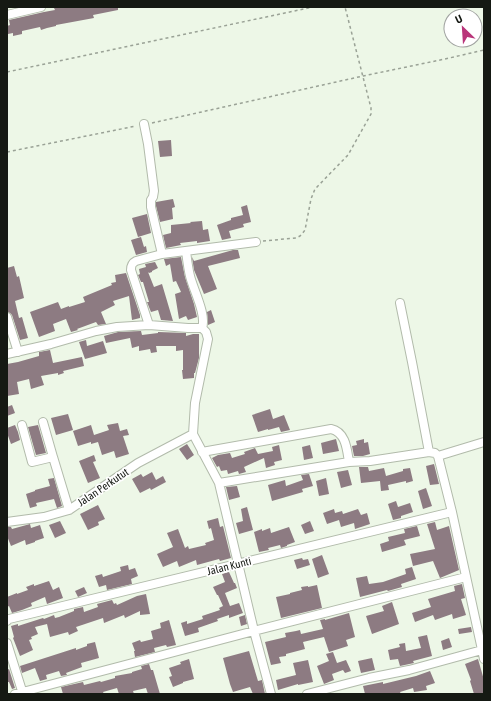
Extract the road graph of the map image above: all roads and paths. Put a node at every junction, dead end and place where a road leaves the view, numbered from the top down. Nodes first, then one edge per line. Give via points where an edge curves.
1 (41, 7) edge
2 (313, 7) edge
3 (345, 7) edge
4 (7, 15) edge
5 (484, 50) edge
6 (7, 72) edge
7 (363, 76) junction
8 (144, 124) junction
9 (7, 152) edge
10 (256, 242) joint
11 (186, 251) junction
12 (162, 254) junction
13 (400, 303) dead end
14 (7, 317) edge
15 (149, 325) junction
16 (202, 328) junction
17 (18, 352) junction
18 (7, 354) edge
19 (43, 422) dead end
20 (22, 425) dead end
21 (193, 434) junction
22 (484, 442) edge
23 (202, 452) junction
24 (429, 452) junction
25 (438, 456) junction
26 (53, 457) junction
27 (349, 462) junction
28 (219, 482) junction
29 (69, 510) junction
30 (452, 512) junction
31 (7, 522) edge
32 (238, 564) junction
33 (466, 578) junction
34 (7, 620) edge
35 (254, 631) junction
36 (7, 643) edge
37 (482, 650) junction
38 (484, 659) edge
39 (20, 693) edge
40 (271, 694) edge
41 (307, 694) edge

1 - 4 street
2 - 6 path
3 - 7 path
5 - 7 path
7 - 8 path
7 - 10 path via 371,114 348,155 315,189 305,230 296,238
8 - 9 path
8 - 12 street via 154,192 151,207
10 - 11 street
11 - 12 street
11 - 16 street via 190,276 204,323
12 - 15 street via 136,261 131,266
13 - 24 street
14 - 17 street
15 - 16 street
15 - 17 street via 96,331
16 - 21 street via 208,339 195,403
17 - 18 street
19 - 26 street
20 - 26 street via 32,462
21 - 23 street
21 - 29 street, Jalan Perkutut via 138,463
22 - 25 street
23 - 27 street via 331,429 343,438
23 - 28 street
24 - 25 street
24 - 27 street
25 - 30 street
26 - 29 street
27 - 28 street
28 - 32 street
29 - 31 street, Jalan Perkutut via 44,517
30 - 32 street, Jalan Kunti
30 - 33 street
32 - 34 street, Jalan Kunti
32 - 35 street
33 - 35 street
33 - 37 street
35 - 39 street
35 - 40 street
36 - 39 street
37 - 38 street
37 - 41 street

